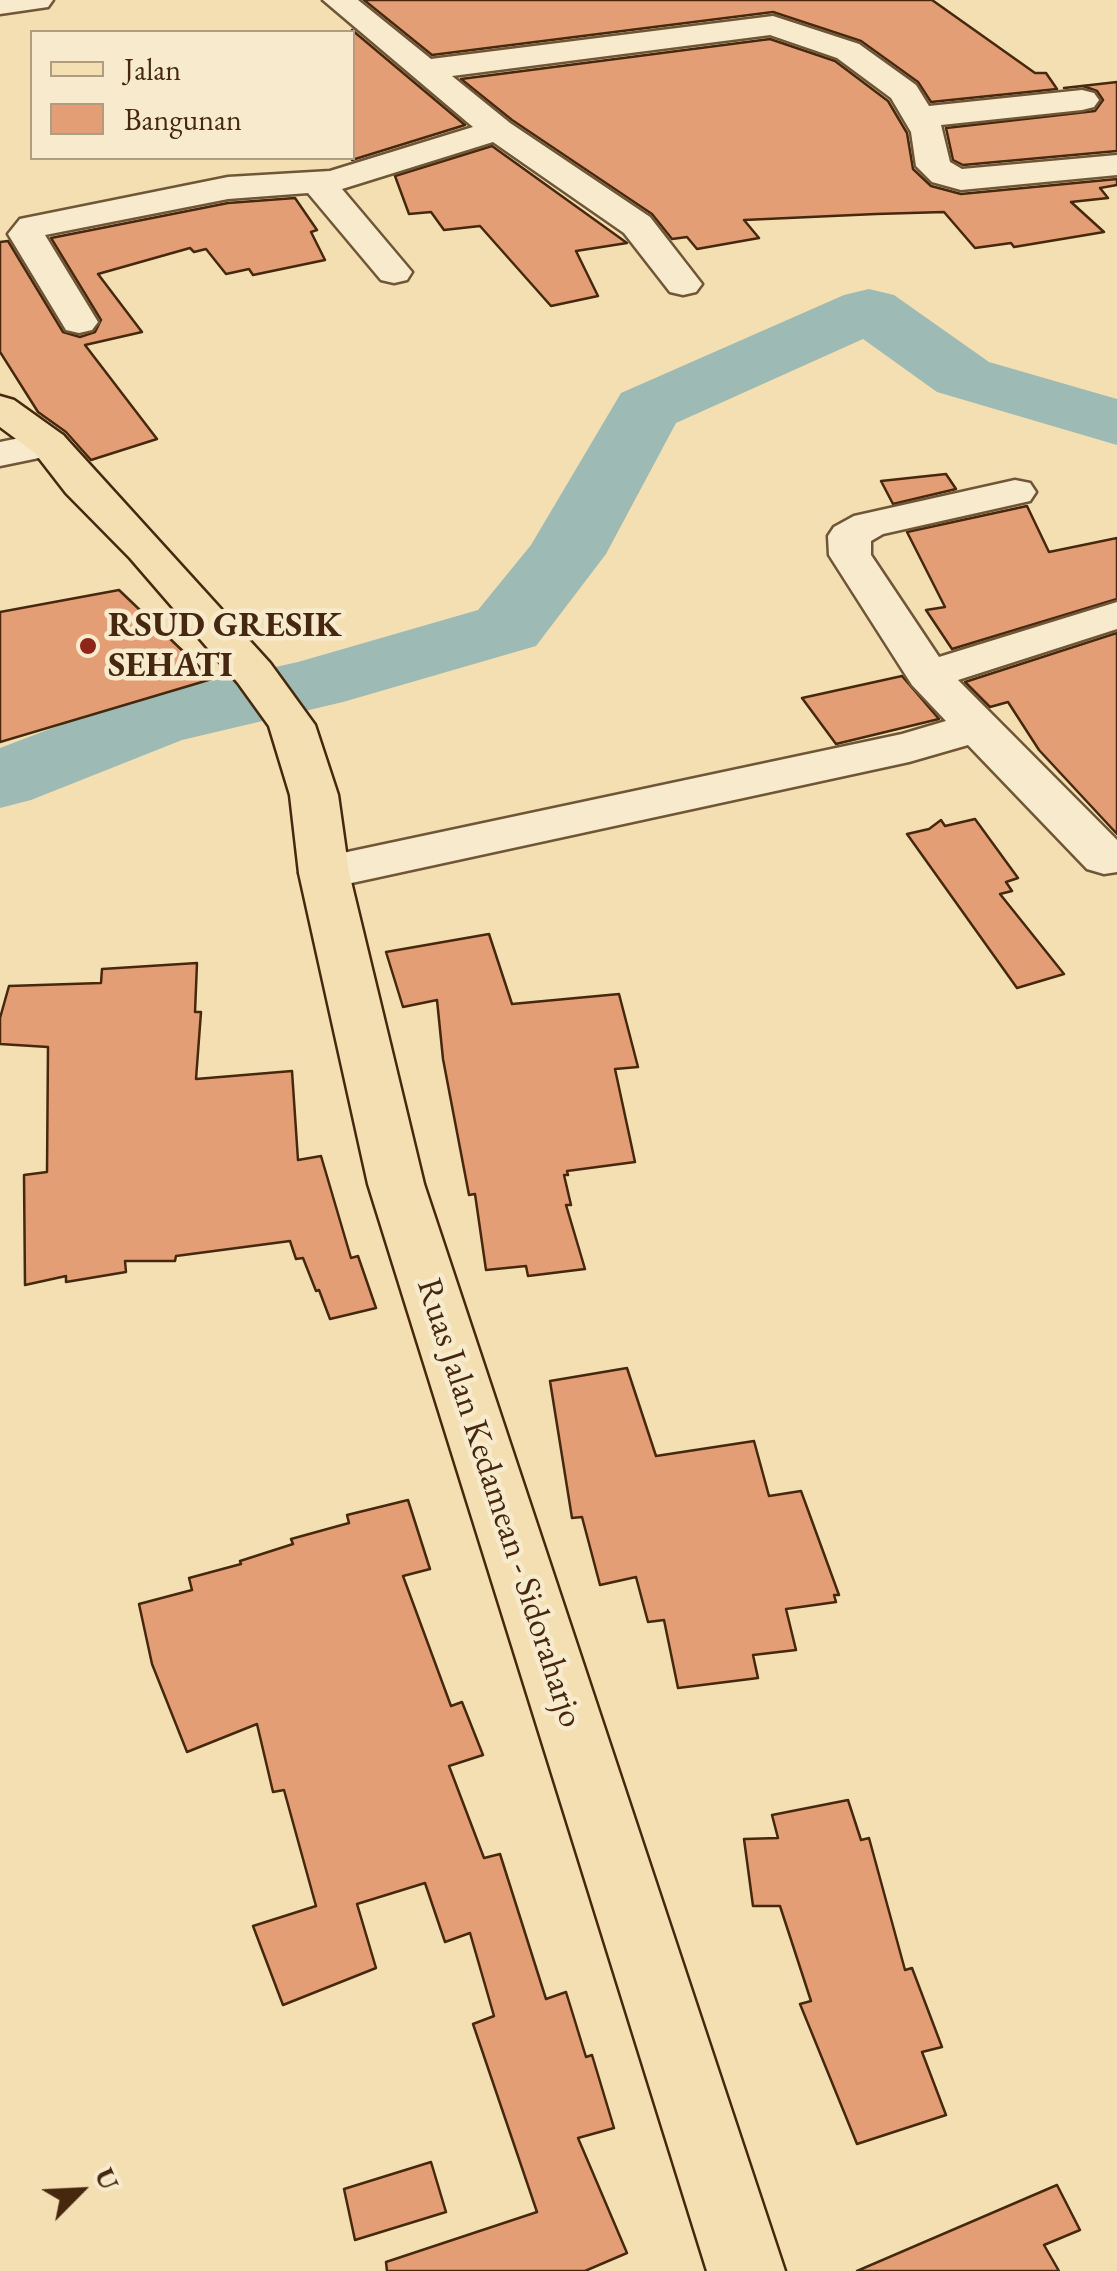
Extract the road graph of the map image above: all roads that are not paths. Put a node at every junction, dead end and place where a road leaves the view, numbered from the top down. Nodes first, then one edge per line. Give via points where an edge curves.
1 (38, 0) edge
2 (351, 2) edge
3 (0, 6) edge
4 (422, 70) junction
5 (1082, 100) dead end
6 (920, 117) junction
7 (498, 130) junction
8 (1117, 164) edge
9 (320, 184) junction
10 (394, 272) dead end
11 (684, 284) dead end
12 (79, 322) dead end
13 (0, 408) edge
14 (50, 444) junction
15 (0, 454) edge
16 (1014, 492) dead end
17 (1117, 615) edge
18 (928, 675) junction
19 (977, 727) junction
20 (1113, 865) edge
21 (324, 873) junction
22 (746, 2271) edge

1 - 3 street
2 - 4 street
4 - 6 street via 773,25 848,51 904,92
4 - 7 street
5 - 6 street
6 - 8 street via 932,166 962,180
7 - 9 street
7 - 11 street via 637,225
9 - 10 street
9 - 12 street via 228,188 32,227 26,234
13 - 14 main road
14 - 15 street
14 - 21 main road, Ruas Jalan Kedamean - Sidoraharjo via 292,725 314,795
16 - 18 street via 868,525 848,536 850,555
17 - 18 street
18 - 19 street
19 - 20 street
19 - 21 street via 909,748
21 - 22 main road, Ruas Jalan Kedamean - Sidoraharjo via 396,1184

